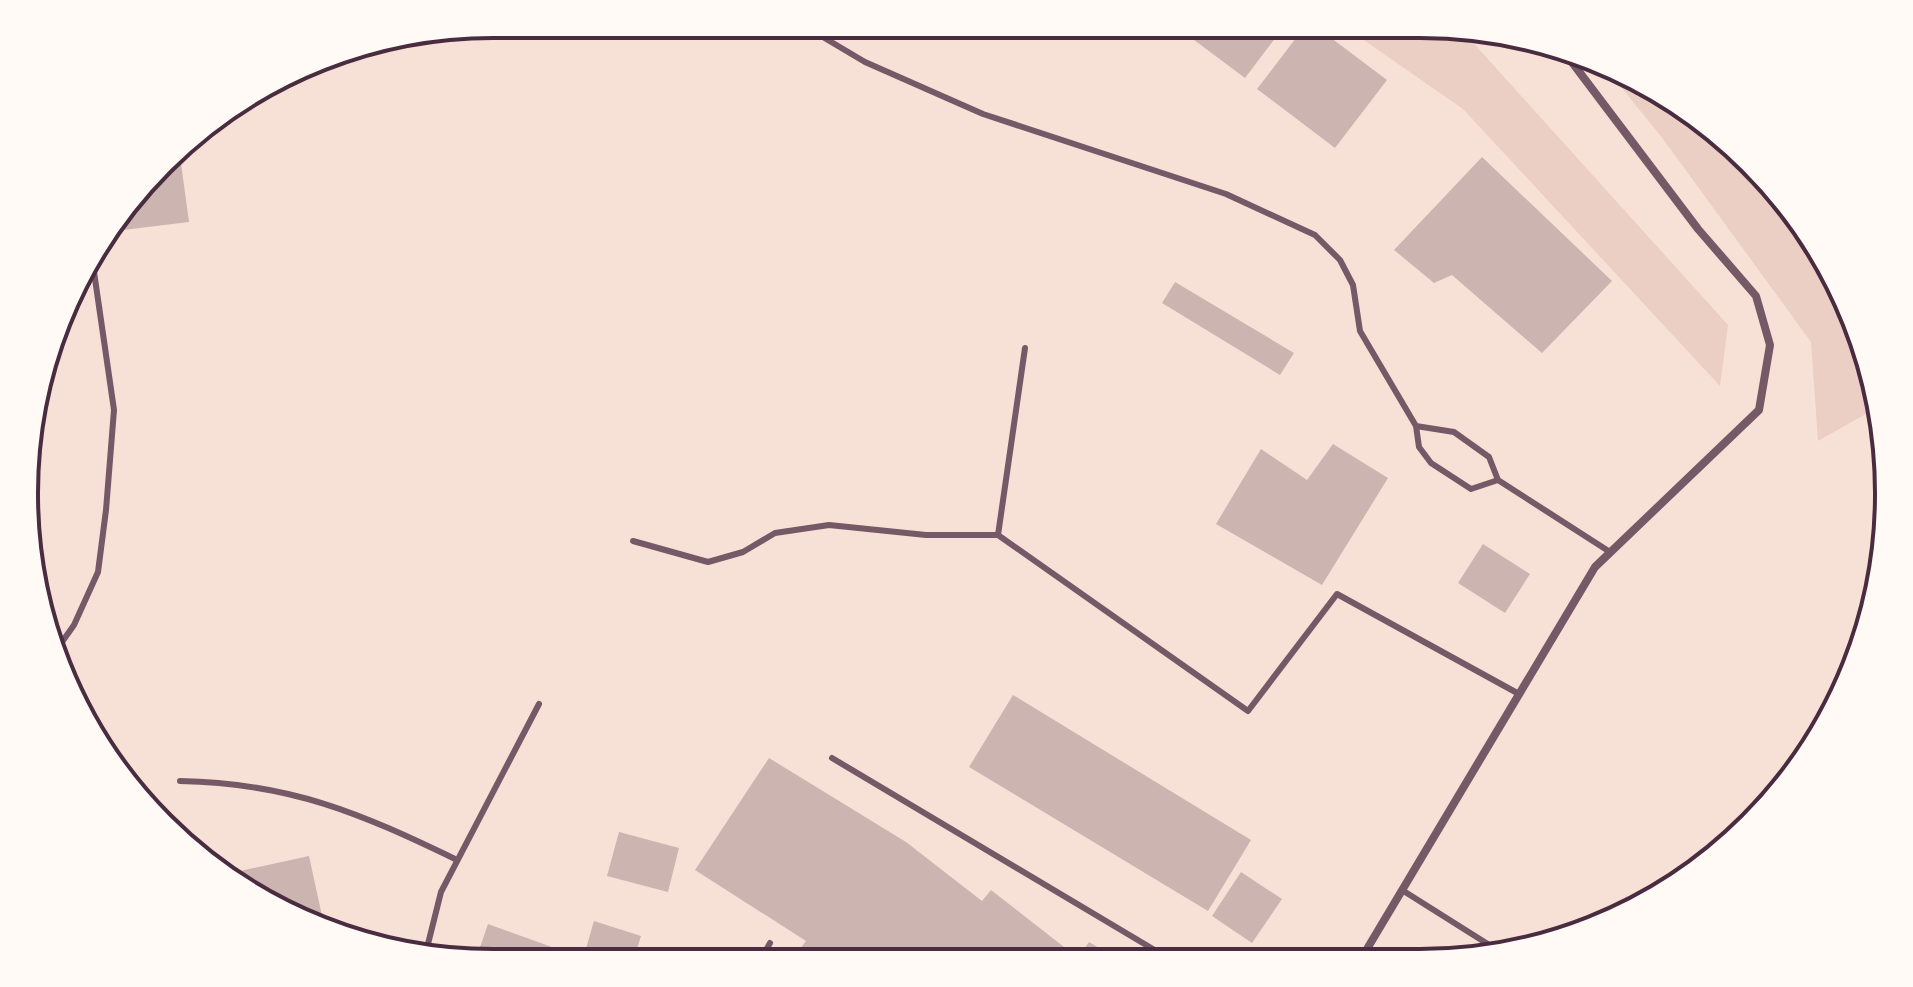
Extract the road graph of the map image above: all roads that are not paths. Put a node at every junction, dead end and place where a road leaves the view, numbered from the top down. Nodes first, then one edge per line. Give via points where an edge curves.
1 (825, 38) edge
2 (1574, 65) edge
3 (94, 275) edge
4 (1025, 348) dead end
5 (1416, 426) junction
6 (1498, 480) junction
7 (998, 535) junction
8 (633, 541) dead end
9 (1610, 552) junction
10 (62, 641) edge
11 (1519, 694) junction
12 (539, 704) dead end
13 (832, 758) dead end
14 (180, 781) dead end
15 (457, 860) junction
16 (1402, 890) junction
17 (770, 943) dead end
18 (428, 944) edge
19 (1487, 944) edge
20 (767, 949) edge
21 (1153, 949) edge
22 (1367, 949) edge

1 - 5 lane via 865,62 983,114 1226,194 1315,235 1340,260 1353,285 1360,331
2 - 9 street via 1698,229 1756,296 1770,345 1759,410
3 - 10 lane via 114,410 106,510 98,572
4 - 7 lane
5 - 6 lane via 1454,432 1489,457
5 - 6 lane via 1419,447 1431,463 1471,489
6 - 9 lane
7 - 8 lane via 926,535 829,525 775,533 743,552 708,562
7 - 11 lane via 1248,711 1337,594
9 - 11 street via 1595,567
11 - 16 street
12 - 15 lane
13 - 21 lane
14 - 15 lane via 276,788 329,803
15 - 18 lane via 441,892
16 - 19 lane
16 - 22 street
17 - 20 lane

